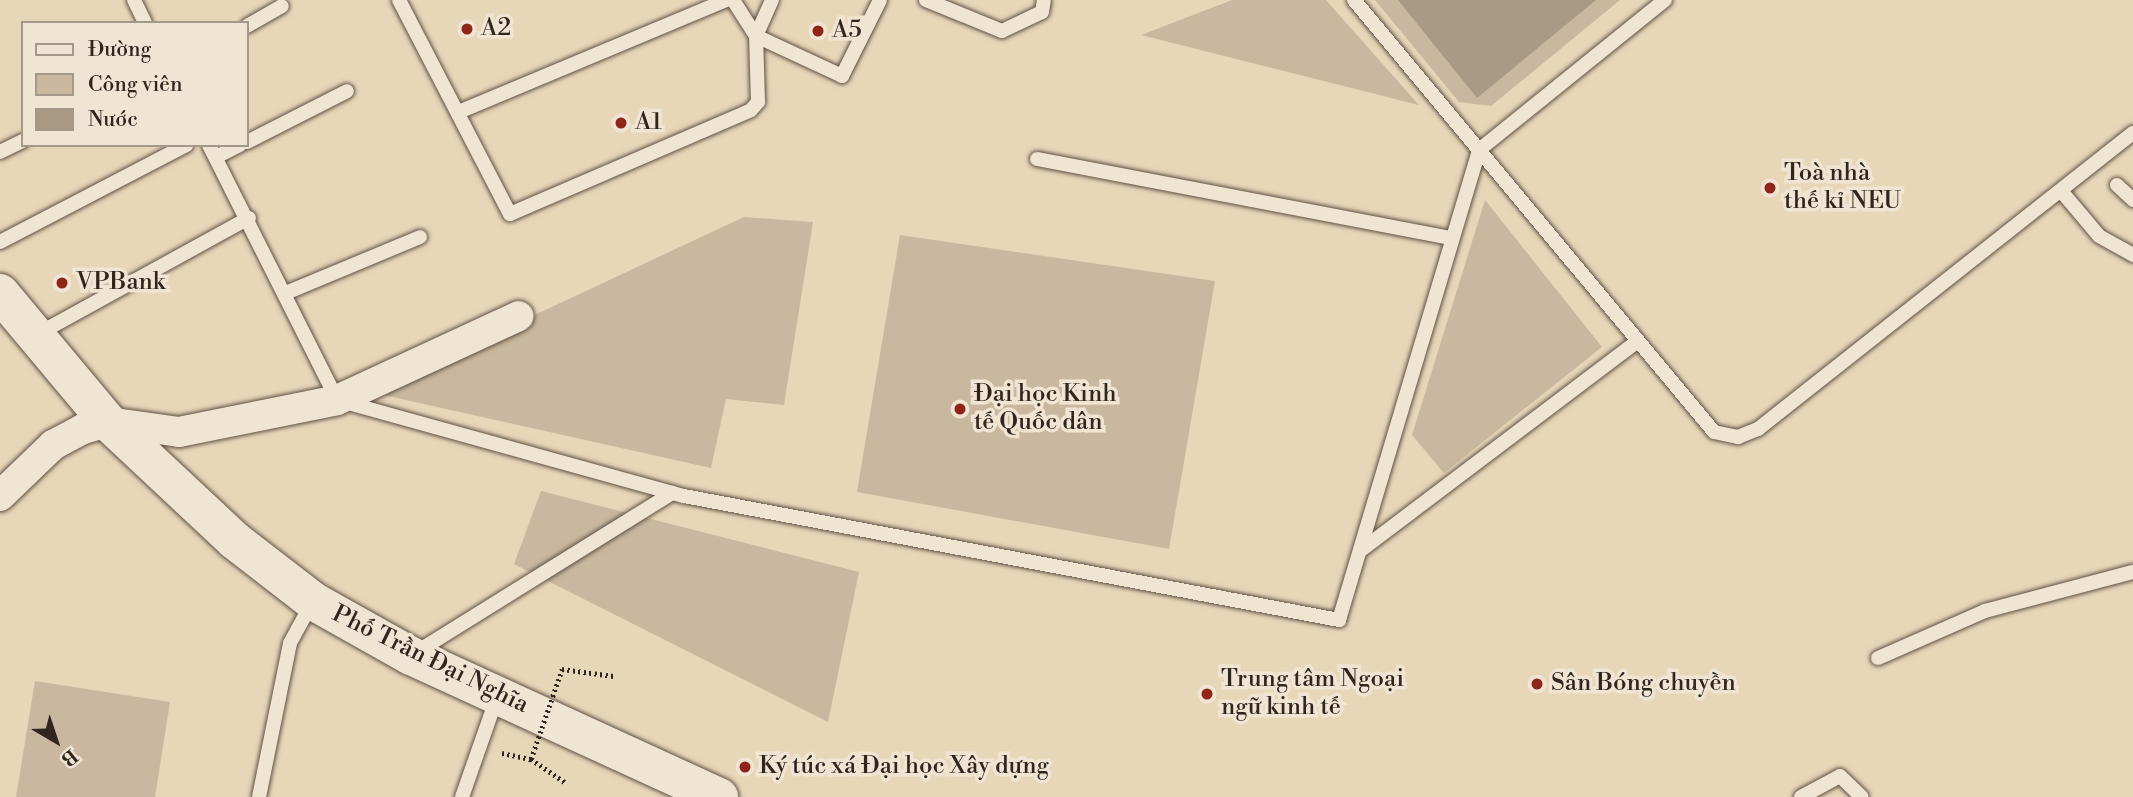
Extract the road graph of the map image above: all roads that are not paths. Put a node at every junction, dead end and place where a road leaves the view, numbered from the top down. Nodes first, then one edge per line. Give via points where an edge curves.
1 (134, 0) edge
2 (399, 0) edge
3 (727, 0) edge
4 (733, 0) edge
5 (772, 0) edge
6 (880, 0) edge
7 (926, 0) edge
8 (1044, 0) edge
9 (1354, 0) edge
10 (1665, 0) edge
11 (282, 6) dead end
12 (144, 21) edge
13 (248, 25) edge
14 (756, 36) junction
15 (347, 91) dead end
16 (461, 111) junction
17 (2133, 132) edge
18 (248, 141) edge
19 (21, 142) edge
20 (182, 147) edge
21 (231, 147) edge
22 (1479, 150) junction
23 (212, 151) edge
24 (0, 152) edge
25 (1037, 159) dead end
26 (2117, 185) dead end
27 (2062, 192) junction
28 (2133, 200) edge
29 (249, 218) junction
30 (420, 237) dead end
31 (1450, 238) junction
32 (0, 242) edge
33 (2133, 255) edge
34 (288, 292) junction
35 (0, 293) edge
36 (519, 316) dead end
37 (35, 336) junction
38 (1638, 341) junction
39 (337, 400) junction
40 (108, 422) junction
41 (672, 493) junction
42 (0, 496) edge
43 (1360, 551) junction
44 (2133, 572) edge
45 (313, 601) junction
46 (411, 656) junction
47 (1878, 658) dead end
48 (497, 696) junction
49 (259, 797) edge
50 (462, 797) edge
51 (719, 797) edge
52 (1801, 797) edge
53 (1862, 797) edge

1 - 12 lane
2 - 16 lane
3 - 16 lane
4 - 14 lane
5 - 14 lane
6 - 14 lane via 842,76
7 - 8 lane via 1002,31 1042,12
9 - 22 lane
10 - 22 lane
11 - 13 lane
14 - 16 lane via 758,102 751,110 510,214
15 - 18 lane
17 - 27 lane
19 - 24 lane
20 - 32 lane
21 - 23 lane
22 - 31 lane
22 - 38 lane
23 - 29 lane
25 - 31 lane
26 - 28 lane
27 - 33 lane via 2099,236
27 - 38 lane via 1758,429 1738,437 1714,432
29 - 34 lane
29 - 37 lane
30 - 34 lane
31 - 43 lane
34 - 39 lane
35 - 37 street, Phố Trần Đại Nghĩa
36 - 39 street
37 - 40 street, Phố Trần Đại Nghĩa
38 - 43 lane
39 - 40 street via 167,434
39 - 41 lane
40 - 42 street via 52,446
40 - 45 street, Phố Trần Đại Nghĩa via 234,540
41 - 43 lane via 1339,620
41 - 46 lane
44 - 47 lane via 1985,611
45 - 46 street, Phố Trần Đại Nghĩa
45 - 49 lane via 290,643
46 - 48 street, Phố Trần Đại Nghĩa
48 - 50 lane
48 - 51 street, Phố Trần Đại Nghĩa
52 - 53 lane via 1840,776

